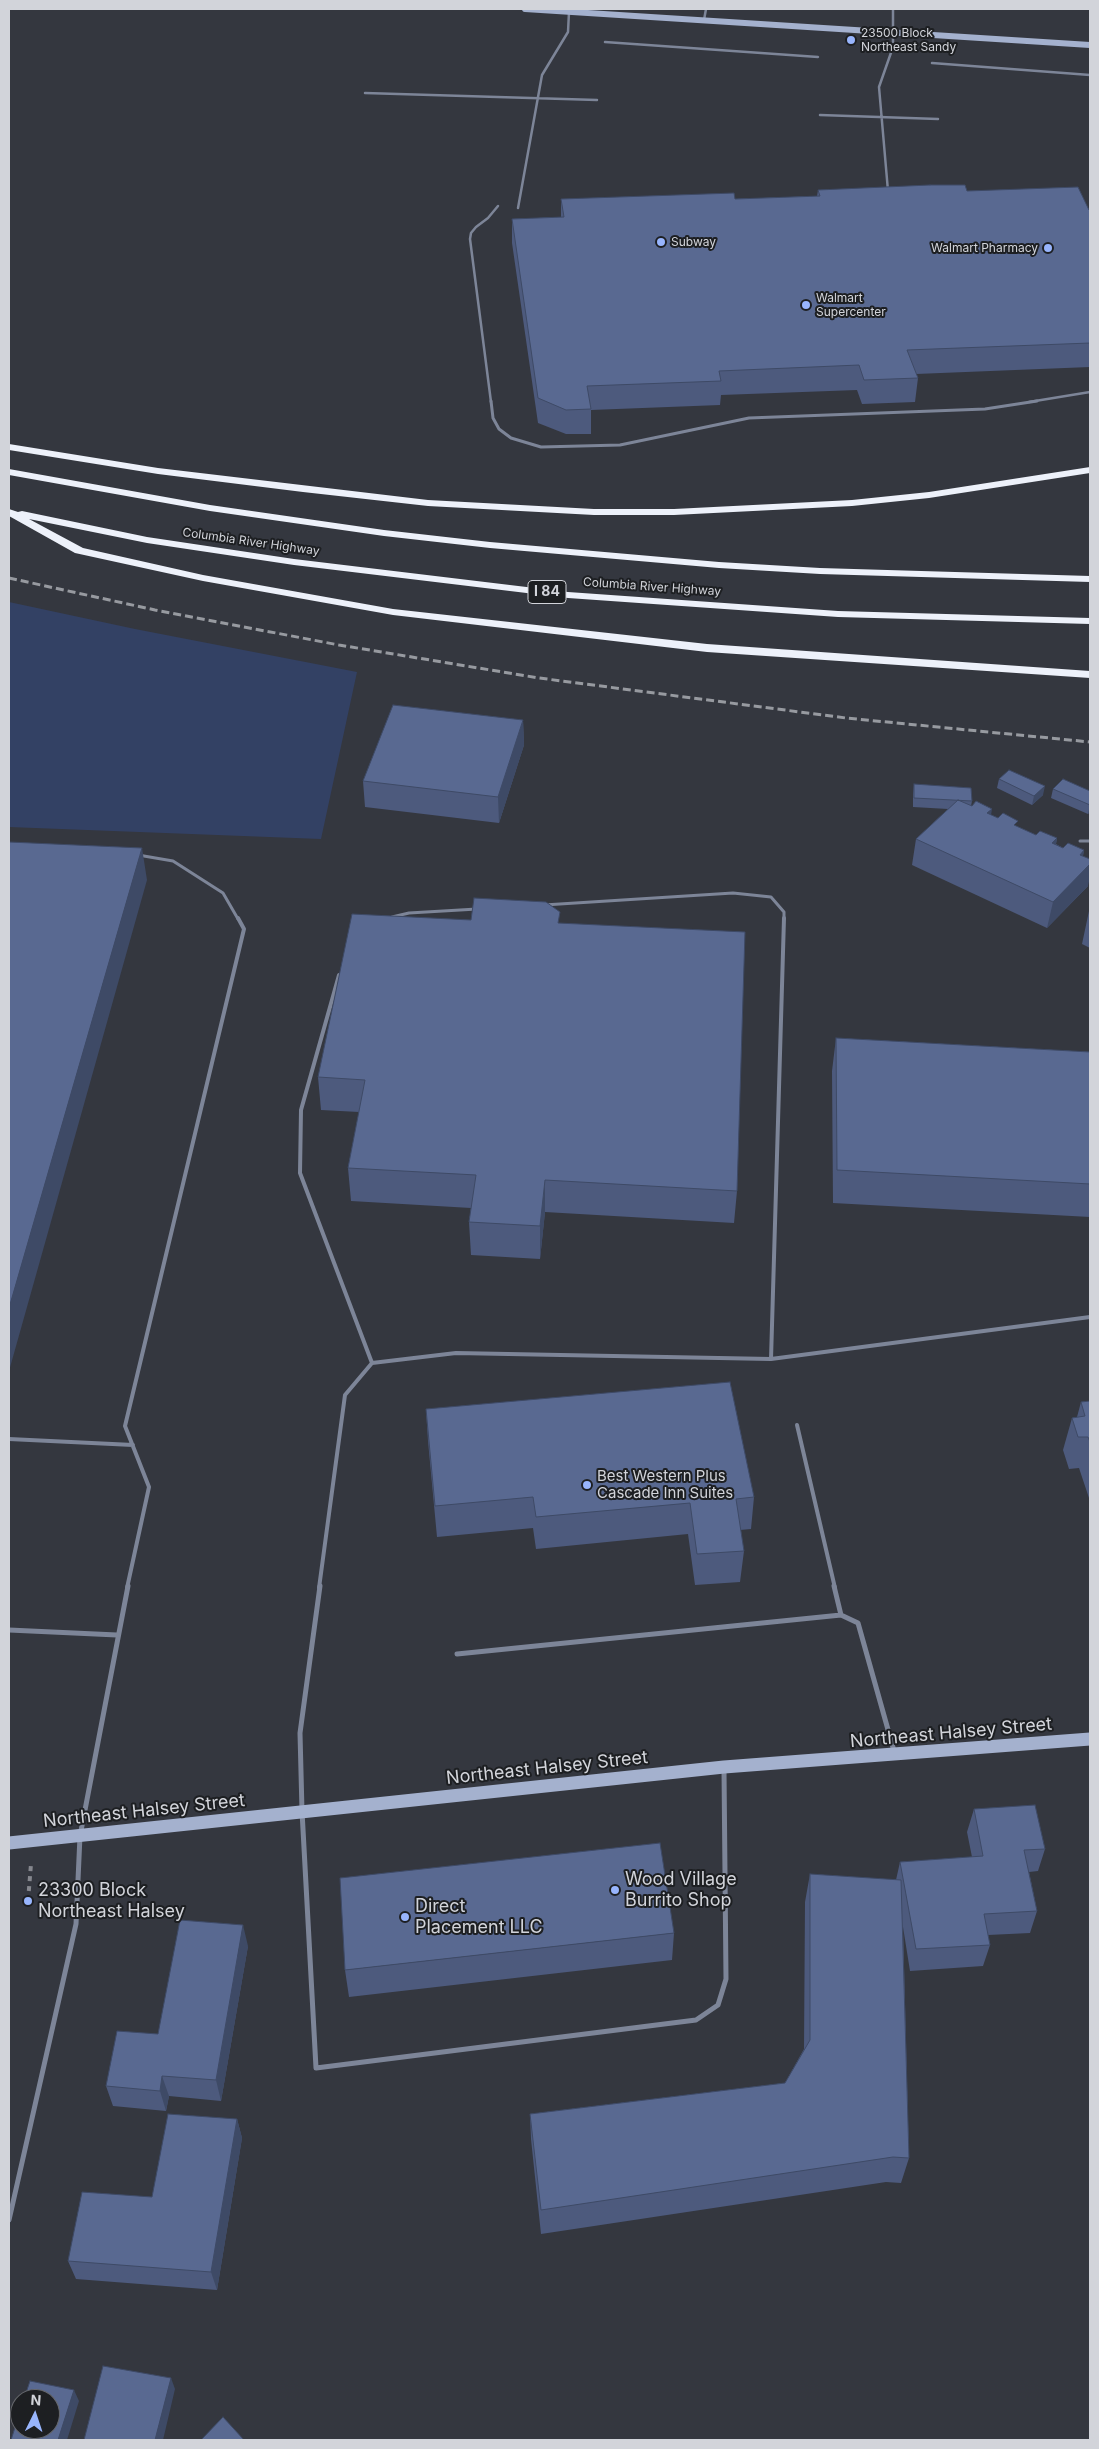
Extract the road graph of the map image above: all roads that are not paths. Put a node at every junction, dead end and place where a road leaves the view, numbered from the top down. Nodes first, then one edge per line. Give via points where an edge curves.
1 (525, 9) edge
2 (706, 9) edge
3 (893, 9) edge
4 (570, 10) edge
5 (704, 20) junction
6 (893, 32) junction
7 (605, 42) dead end
8 (1090, 45) edge
9 (818, 57) dead end
10 (932, 63) dead end
11 (1090, 75) edge
12 (365, 93) dead end
13 (538, 98) junction
14 (597, 100) dead end
15 (820, 115) dead end
16 (881, 117) junction
17 (938, 119) dead end
18 (888, 191) edge
19 (498, 206) dead end
20 (518, 208) dead end
21 (1090, 392) edge
22 (9, 446) edge
23 (1090, 470) edge
24 (9, 472) edge
25 (9, 512) edge
26 (1090, 579) edge
27 (1090, 621) edge
28 (1090, 675) edge
29 (1080, 841) dead end
30 (1090, 841) edge
31 (136, 855) edge
32 (539, 905) edge
33 (482, 909) edge
34 (384, 919) edge
35 (342, 966) edge
36 (1090, 1316) edge
37 (771, 1359) junction
38 (372, 1363) junction
39 (797, 1425) dead end
40 (9, 1439) edge
41 (133, 1445) junction
42 (841, 1615) junction
43 (9, 1630) edge
44 (117, 1635) junction
45 (457, 1654) dead end
46 (1090, 1739) edge
47 (896, 1755) junction
48 (724, 1768) junction
49 (302, 1811) junction
50 (80, 1836) junction
51 (9, 1843) edge
52 (9, 2220) edge

1 - 4 main road
2 - 5 lane
3 - 6 lane
4 - 5 main road
4 - 13 lane via 568,32 542,75
5 - 6 main road
6 - 8 main road
6 - 16 lane via 890,60 879,87
7 - 9 lane
10 - 11 lane
12 - 13 lane
13 - 14 lane
13 - 20 lane
15 - 16 lane
16 - 17 lane
16 - 18 lane
19 - 21 lane via 471,233 470,239 493,418 499,429 511,438 541,447 620,445 749,418 986,409
22 - 23 highway via 158,472 303,490 428,503 594,512 674,512 852,503 929,495
24 - 26 highway, Columbia River Highway via 210,508 490,545 801,570
25 - 27 highway, Columbia River Highway / I 84 via 147,540 294,562 568,595 838,614
25 - 28 highway via 79,550 284,594 393,612 707,648
29 - 30 lane
31 - 41 lane via 173,862 223,892 244,928 125,1426
32 - 37 lane via 733,893 771,897 784,912
33 - 34 lane via 409,913
35 - 38 lane via 301,1110 300,1173
36 - 37 lane
37 - 38 lane via 456,1353
38 - 49 lane via 345,1395 300,1733
39 - 42 lane
40 - 41 lane
41 - 44 lane via 149,1488
42 - 45 lane
42 - 47 lane via 858,1623
43 - 44 lane
44 - 50 lane
46 - 47 main road, Northeast Halsey Street
47 - 48 main road, Northeast Halsey Street
48 - 49 main road, Northeast Halsey Street
48 - 49 lane via 726,1980 718,2005 696,2020 316,2068
49 - 50 main road, Northeast Halsey Street
50 - 51 main road, Northeast Halsey Street
50 - 52 lane via 76,1924

